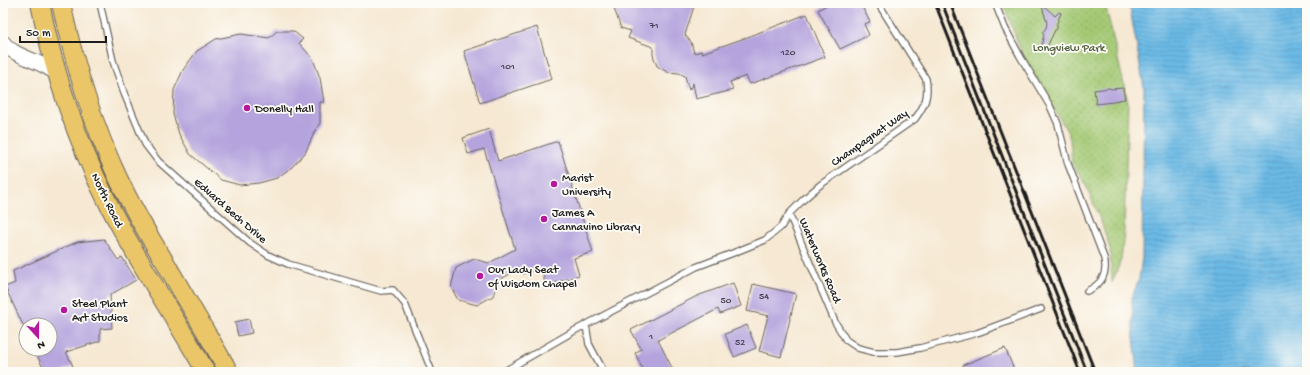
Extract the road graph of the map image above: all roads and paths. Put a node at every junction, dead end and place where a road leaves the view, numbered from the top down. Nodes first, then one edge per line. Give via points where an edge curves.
1 (40, 3) edge
2 (61, 3) edge
3 (100, 3) edge
4 (878, 3) edge
5 (994, 3) edge
6 (3, 42) edge
7 (58, 75) junction
8 (789, 214) junction
9 (1087, 291) dead end
10 (1041, 309) dead end
11 (586, 325) junction
12 (206, 372) edge
13 (229, 372) edge
14 (432, 372) edge
15 (503, 372) edge
16 (604, 372) edge

1 - 7 highway, North Road
2 - 13 highway, North Road via 81,82 102,141 128,197
3 - 14 lane, Edvard Bech Drive via 113,61 124,93 144,144 158,161 250,243 268,255 288,264 381,291 393,290 405,304
4 - 8 lane, Champagnat Way via 926,79 928,91 924,107 915,119 820,185
5 - 9 lane via 1058,124 1068,164 1104,258 1104,275 1096,286
6 - 7 street via 12,50 47,66
7 - 12 highway, North Road via 78,135 112,210
8 - 10 lane, Waterworks Road via 835,322 846,340 858,348 874,352 920,348 977,333
8 - 11 lane, Waterworks Road via 781,227 765,240 696,267
11 - 15 lane, Waterworks Road
11 - 16 lane via 589,344

